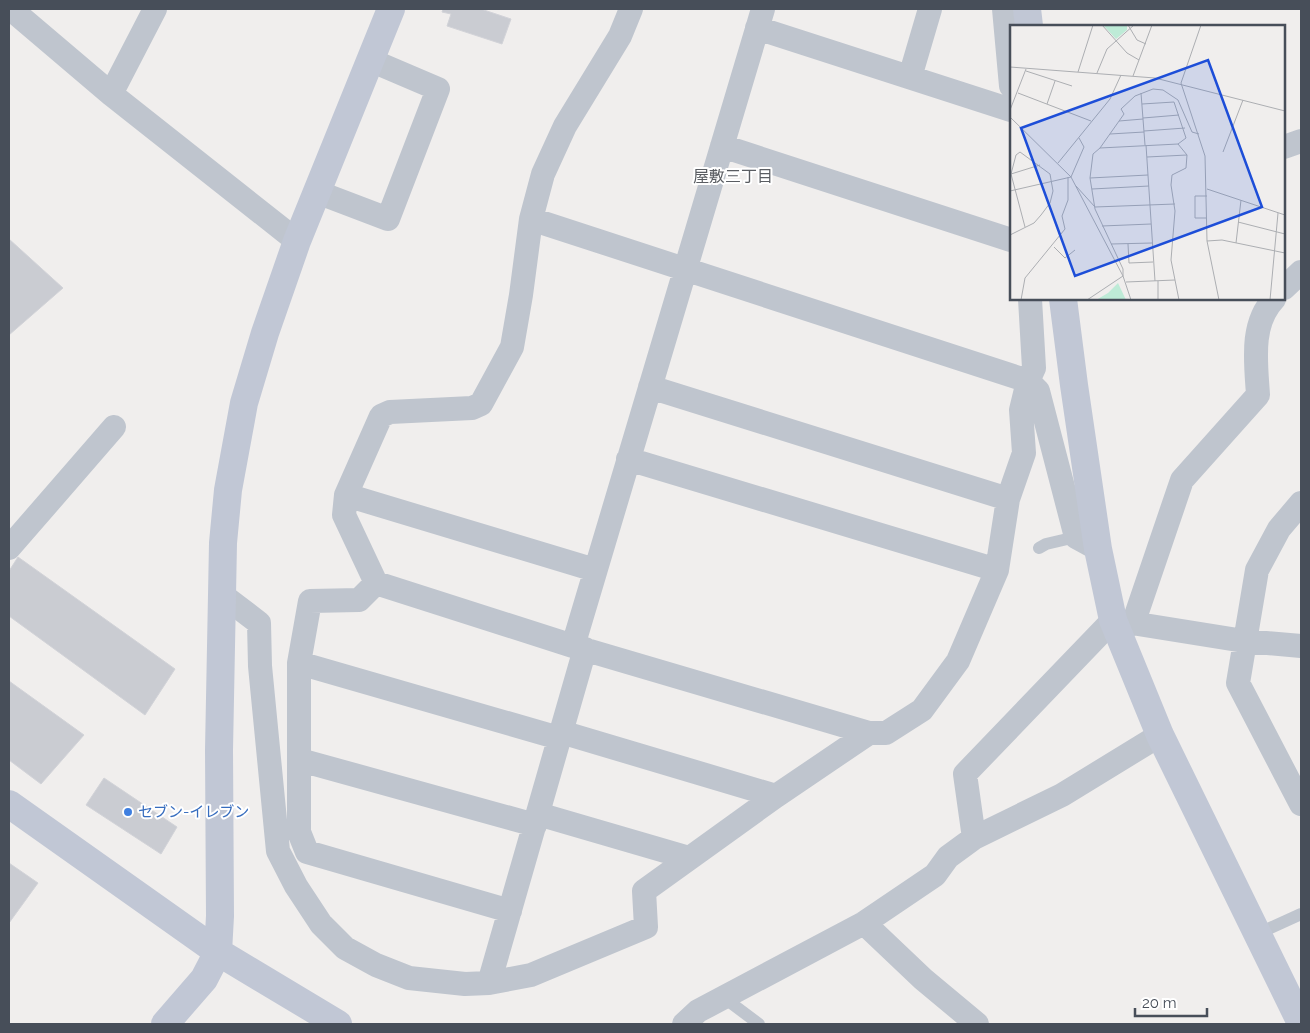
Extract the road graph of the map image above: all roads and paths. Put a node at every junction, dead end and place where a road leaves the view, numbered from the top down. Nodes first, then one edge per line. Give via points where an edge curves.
1 (11, 9) edge
2 (155, 9) edge
3 (391, 9) edge
4 (631, 9) edge
5 (930, 9) edge
6 (1004, 9) edge
7 (1027, 9) edge
8 (760, 18) edge
9 (1029, 25) edge
10 (370, 60) junction
11 (1010, 75) edge
12 (910, 77) junction
13 (112, 94) junction
14 (1010, 110) edge
15 (1301, 141) edge
16 (722, 146) junction
17 (1285, 147) edge
18 (317, 192) junction
19 (531, 219) junction
20 (1010, 240) edge
21 (297, 241) junction
22 (686, 270) junction
23 (1301, 272) edge
24 (1285, 287) edge
25 (1030, 300) edge
26 (1063, 300) edge
27 (1273, 300) edge
28 (1028, 381) junction
29 (650, 388) junction
30 (114, 427) dead end
31 (628, 459) junction
32 (346, 495) junction
33 (1008, 499) junction
34 (1301, 503) edge
35 (1292, 526) edge
36 (1087, 543) junction
37 (9, 548) edge
38 (1039, 548) dead end
39 (595, 570) junction
40 (997, 570) junction
41 (376, 583) junction
42 (221, 594) junction
43 (1123, 622) junction
44 (1244, 641) junction
45 (1301, 646) edge
46 (579, 647) junction
47 (299, 663) junction
48 (869, 733) junction
49 (560, 735) junction
50 (1160, 735) junction
51 (300, 760) junction
52 (1290, 763) edge
53 (776, 796) junction
54 (9, 804) edge
55 (1301, 804) edge
56 (536, 819) junction
57 (974, 838) junction
58 (689, 858) junction
59 (510, 911) junction
60 (1301, 914) edge
61 (864, 923) junction
62 (1257, 934) junction
63 (218, 952) junction
64 (489, 983) junction
65 (723, 997) junction
66 (1301, 1023) edge
67 (165, 1024) edge
68 (338, 1024) edge
69 (684, 1024) edge
70 (759, 1024) edge
71 (977, 1024) edge

1 - 13 street
2 - 13 street
3 - 10 street
4 - 19 street via 620,36 565,126 543,174
5 - 12 street
6 - 11 street
7 - 9 street
8 - 12 street
8 - 16 street
10 - 18 street
10 - 18 street via 438,89 388,218
12 - 14 street
13 - 21 street
15 - 17 street
16 - 20 street
16 - 22 street
18 - 21 street
19 - 22 street
19 - 32 street via 512,347 481,404 472,408 390,412 381,416
21 - 42 street via 244,403 228,490
22 - 28 street
22 - 29 street
23 - 24 street
25 - 28 street via 1034,368
26 - 36 street via 1074,384
27 - 43 street via 1266,307 1255,341 1258,395 1182,480
28 - 33 street via 1021,410 1024,453
28 - 36 street via 1038,391
29 - 31 street
29 - 33 street
30 - 37 street
31 - 39 street
31 - 40 street
32 - 39 street
32 - 41 street via 344,515
33 - 40 street
34 - 35 street
35 - 44 street via 1257,570
36 - 38 lane via 1046,544
36 - 43 street
39 - 46 street
40 - 48 street via 958,661 922,710 886,733
41 - 46 street
41 - 47 street via 359,600 310,601
42 - 63 street
42 - 64 street via 259,623 260,666 278,851 321,924 345,948 376,966 409,978
43 - 44 street
43 - 50 street
43 - 57 street via 965,774
44 - 45 street
44 - 52 street via 1238,683
46 - 48 street
46 - 49 street
47 - 49 street
47 - 51 street
48 - 53 street
49 - 53 street
49 - 56 street
50 - 57 street via 1062,795
50 - 62 street
51 - 56 street
51 - 59 street via 299,832 307,852
52 - 55 street
53 - 58 street
54 - 63 street
56 - 58 street
56 - 59 street
57 - 61 street via 948,857 935,875
58 - 64 street via 644,891 646,927 531,975
59 - 64 street
60 - 62 lane
61 - 65 street
61 - 71 street
62 - 66 street
63 - 67 street via 204,979
63 - 68 street
65 - 69 street via 698,1011
65 - 70 lane

